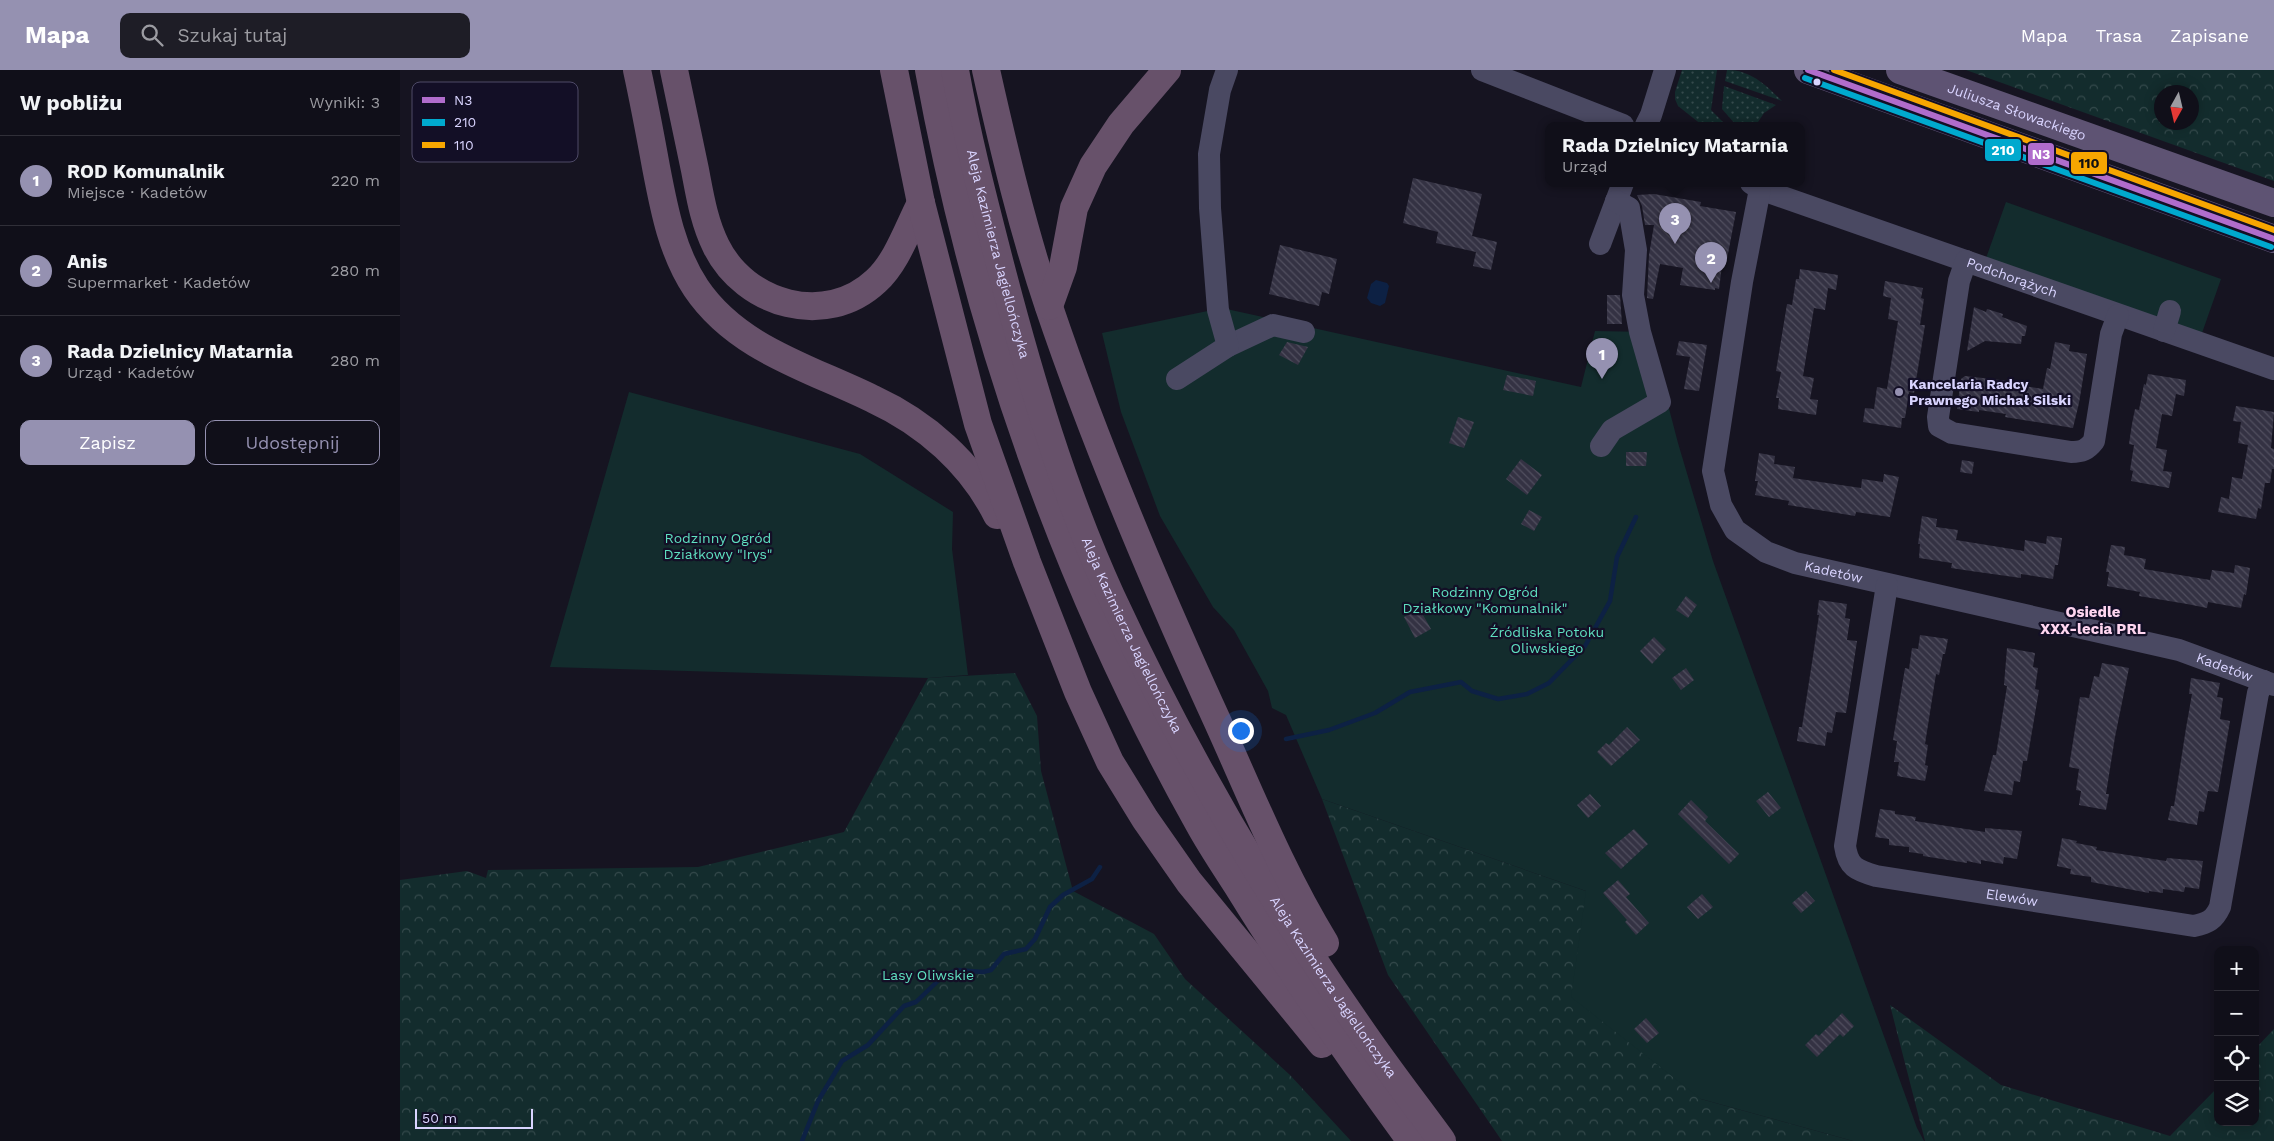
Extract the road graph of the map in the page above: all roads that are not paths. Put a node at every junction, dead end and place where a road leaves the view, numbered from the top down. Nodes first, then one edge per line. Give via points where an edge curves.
1 (637, 70) edge
2 (674, 70) edge
3 (894, 70) edge
4 (929, 70) edge
5 (955, 70) edge
6 (986, 70) edge
7 (1167, 70) edge
8 (1227, 70) edge
9 (1482, 70) edge
10 (1665, 70) edge
11 (1808, 70) edge
12 (1900, 70) edge
13 (1615, 122) edge
14 (1655, 122) edge
15 (1756, 187) edge
16 (1759, 187) edge
17 (1620, 192) edge
18 (921, 203) junction
19 (2274, 203) edge
20 (2274, 239) edge
21 (1600, 244) dead end
22 (1966, 262) junction
23 (1049, 306) junction
24 (2118, 315) junction
25 (1304, 332) dead end
26 (1228, 346) junction
27 (2274, 369) edge
28 (1177, 379) dead end
29 (1601, 446) dead end
30 (1027, 562) junction
31 (1887, 585) junction
32 (2269, 683) edge
33 (1372, 1088) junction
34 (1410, 1141) edge
35 (1442, 1141) edge
36 (1459, 1141) edge

1 - 30 highway via 672,238 683,266 711,308 751,341 778,357 874,399 939,441 973,475 1018,556
2 - 18 highway via 706,222 717,248 732,270 766,297 811,307 831,305 863,292 890,264
3 - 18 highway
4 - 33 highway, Aleja Kazimierza Jagiellończyka via 983,305 1022,433 1082,590 1199,825 1272,941
5 - 35 highway, Aleja Kazimierza Jagiellończyka via 964,120 1019,335 1068,492 1111,595 1224,814 1361,1029
6 - 23 highway via 1007,165
7 - 23 highway via 1122,124 1093,166 1074,208 1063,267
8 - 26 street via 1220,90 1209,154 1218,310
9 - 13 street
10 - 14 street
11 - 20 main road
12 - 19 main road, Juliusza Słowackiego
15 - 31 street, Kadetów via 1714,453 1713,471 1720,505 1735,530 1766,552 1803,566
16 - 22 street, Podchorążych
17 - 21 street
17 - 29 street via 1629,208 1636,250 1633,295 1640,332 1660,402 1612,430
18 - 30 highway via 978,424
22 - 24 street, Podchorążych
22 - 24 street via 1959,281 1938,418 1939,426 1952,433 2071,452 2088,449 2094,441 2111,334
23 - 36 highway via 1112,480 1158,591 1278,854 1310,919 1360,999
24 - 27 street, Podchorążych via 2167,321
25 - 26 street via 1272,325
26 - 28 street
30 - 33 highway via 1110,762 1145,820 1189,882 1354,1082
31 - 32 street, Kadetów via 2179,650
31 - 32 street, Elewów via 1845,846 1846,858 1860,872 2194,926 2207,924 2215,918 2220,907 2258,693
33 - 34 highway, Aleja Kazimierza Jagiellończyka

